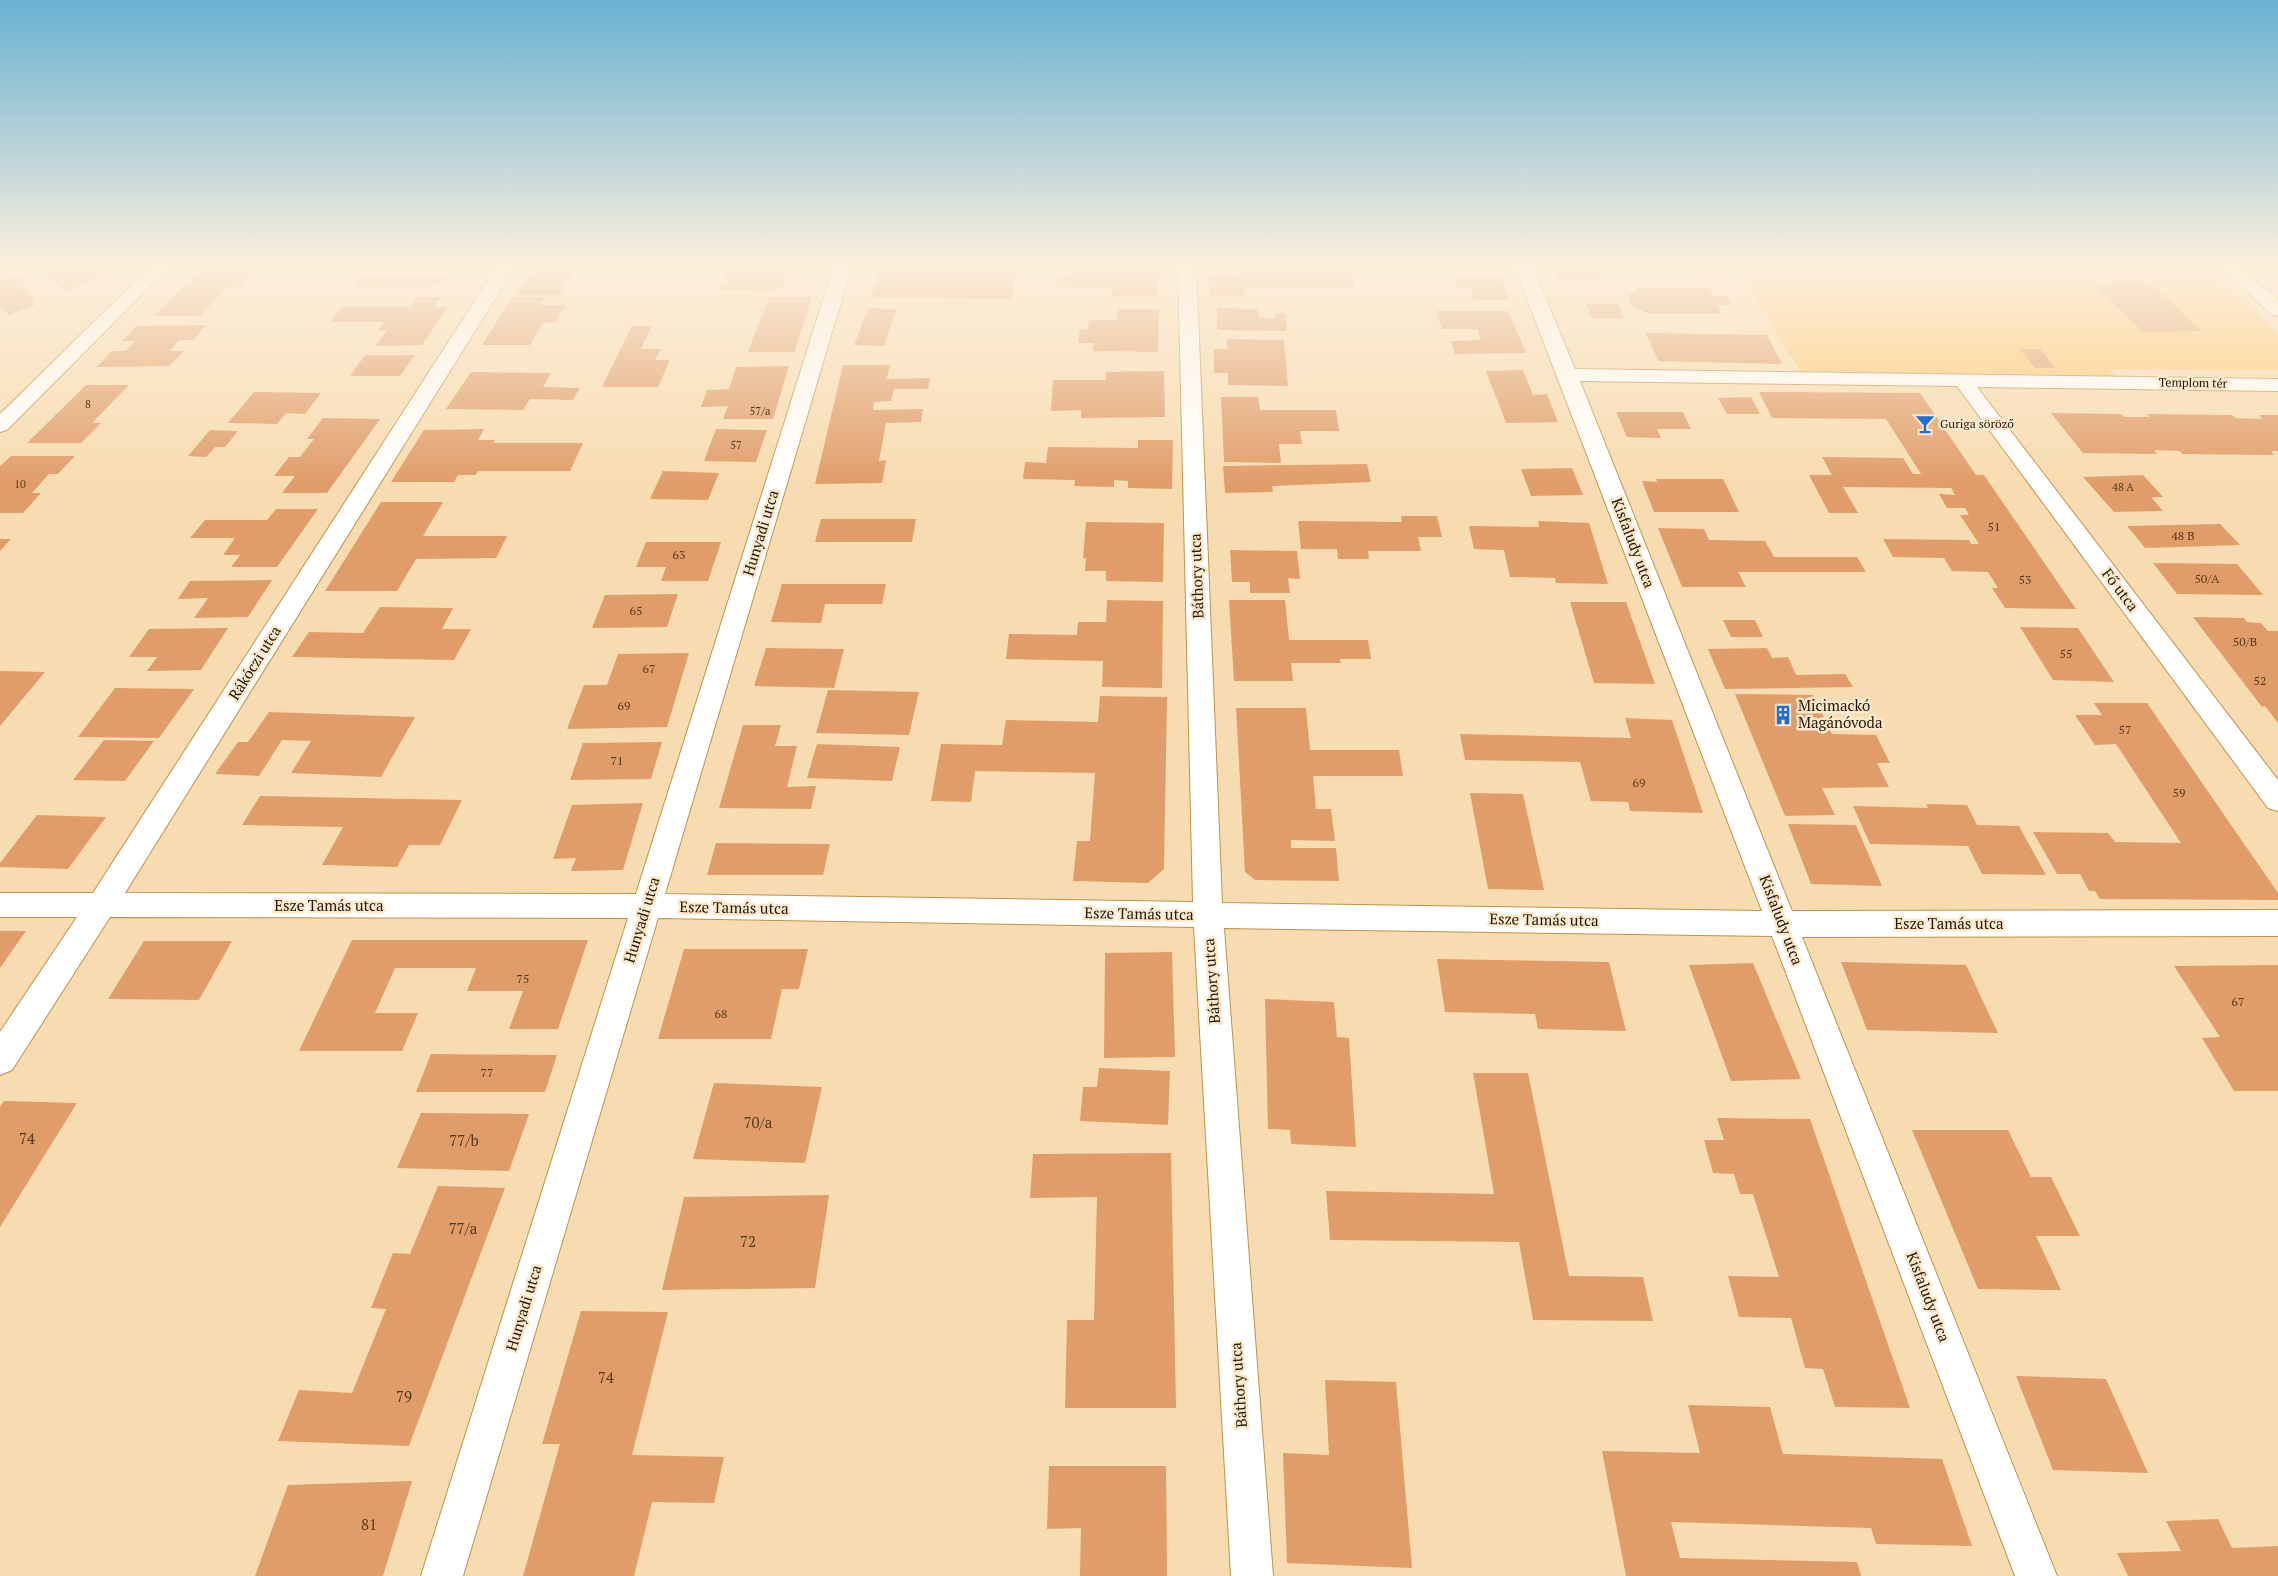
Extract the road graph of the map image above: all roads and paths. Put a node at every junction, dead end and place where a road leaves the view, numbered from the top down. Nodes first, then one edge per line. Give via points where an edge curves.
1 (88, 339) edge
2 (460, 339) edge
3 (821, 339) edge
4 (1189, 339) edge
5 (1553, 339) edge
6 (1568, 375) junction
7 (1962, 380) junction
8 (2278, 385) edge
9 (0, 426) edge
10 (2278, 800) edge
11 (0, 905) edge
12 (101, 906) junction
13 (647, 906) junction
14 (1208, 915) junction
15 (2278, 923) edge
16 (1782, 924) junction
17 (0, 1060) edge
18 (442, 1576) edge
19 (1252, 1576) edge
20 (2036, 1576) edge

1 - 9 street
2 - 12 street, Rákóczi utca
3 - 13 street, Hunyadi utca
4 - 14 street, Báthory utca
5 - 6 street, Kisfaludy utca
6 - 7 street, Templom tér
6 - 16 street, Kisfaludy utca
7 - 8 street, Templom tér
7 - 10 street, Fő utca
11 - 12 street, Esze Tamás utca
12 - 13 street, Esze Tamás utca
12 - 17 street, Rákóczi utca
13 - 14 street, Esze Tamás utca
13 - 18 street, Hunyadi utca
14 - 16 street, Esze Tamás utca
14 - 19 street, Báthory utca
15 - 16 street, Esze Tamás utca
16 - 20 street, Kisfaludy utca

